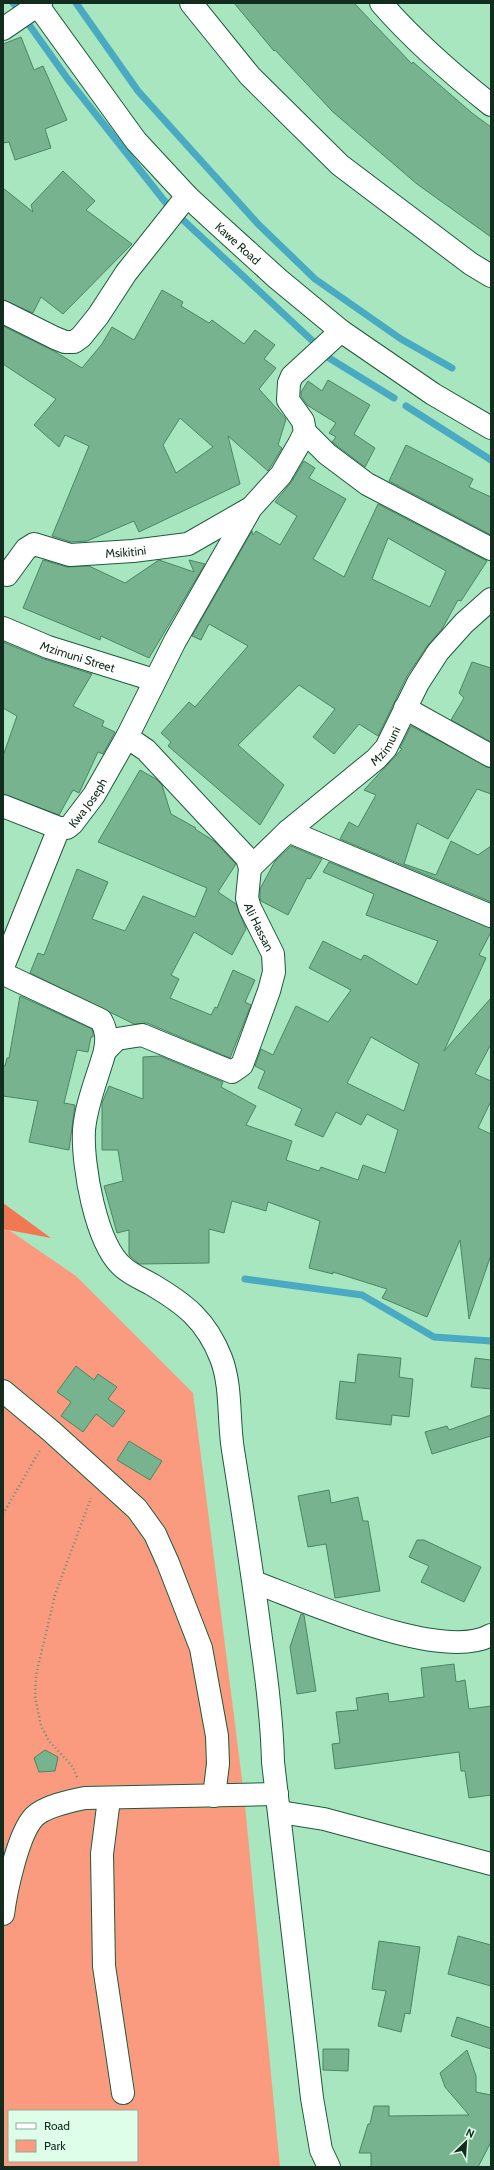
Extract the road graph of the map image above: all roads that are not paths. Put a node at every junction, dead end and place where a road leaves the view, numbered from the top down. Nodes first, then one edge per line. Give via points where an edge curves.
1 (190, 3) edge
2 (381, 3) edge
3 (38, 4) edge
4 (3, 30) edge
5 (491, 105) edge
6 (187, 196) junction
7 (491, 276) edge
8 (3, 312) edge
9 (341, 331) junction
10 (491, 428) edge
11 (305, 432) junction
12 (250, 508) junction
13 (491, 549) edge
14 (7, 575) dead end
15 (491, 599) edge
16 (3, 628) edge
17 (154, 680) junction
18 (405, 708) junction
19 (127, 737) junction
20 (491, 756) edge
21 (3, 806) edge
22 (59, 828) junction
23 (288, 831) junction
24 (250, 868) junction
25 (491, 916) edge
26 (105, 1051) junction
27 (3, 1390) edge
28 (254, 1582) junction
29 (491, 1635) edge
30 (214, 1796) junction
31 (109, 1799) junction
32 (279, 1803) junction
33 (491, 1864) edge
34 (3, 1914) edge
35 (123, 2093) dead end
36 (329, 2167) edge

1 - 7 street via 250,76 340,165 471,264
2 - 5 street via 393,18
3 - 4 street
3 - 6 street, Kawe Road via 136,141
6 - 8 street via 126,274 98,316 74,342 55,338
6 - 9 street, Kawe Road via 278,279
9 - 10 street, Kawe Road via 433,394
9 - 11 street via 298,369 289,383 288,400 303,421
11 - 12 street, Msikitini via 281,475
11 - 13 street via 327,454 367,484
12 - 14 street, Msikitini via 188,544 133,551 70,554 34,544 26,549
12 - 17 street, Msikitini
15 - 18 street, Mzimuni via 464,623 438,652
16 - 17 street, Mzimuni Street via 48,647
17 - 19 street, Msikitini
18 - 20 street
18 - 23 street, Mzimuni via 386,748 376,759
19 - 22 street, Kwa Joseph via 94,795 80,814 67,828
19 - 24 street via 146,750 196,801 241,850
21 - 22 street, Kwa Joseph
22 - 26 street via 3,967 5,974 10,978 101,1020 106,1029
23 - 24 street, Mzimuni
23 - 25 street
24 - 26 street, Ali Hassan via 247,898 273,954 274,972 242,1065 232,1072 142,1035 117,1039
26 - 28 street via 84,1128 84,1162 96,1216 112,1255 124,1268 179,1301 206,1327 222,1359 228,1389 231,1436
27 - 30 street via 137,1509 154,1534 201,1648 217,1736 218,1764
28 - 29 street via 410,1637 464,1642 484,1639
28 - 32 street via 272,1723 273,1762
30 - 31 street
30 - 32 street
31 - 34 street via 85,1798 58,1804 34,1817 24,1833
31 - 35 street via 102,1854 104,1966
32 - 33 street via 324,1819
32 - 36 street via 312,2098 321,2150

